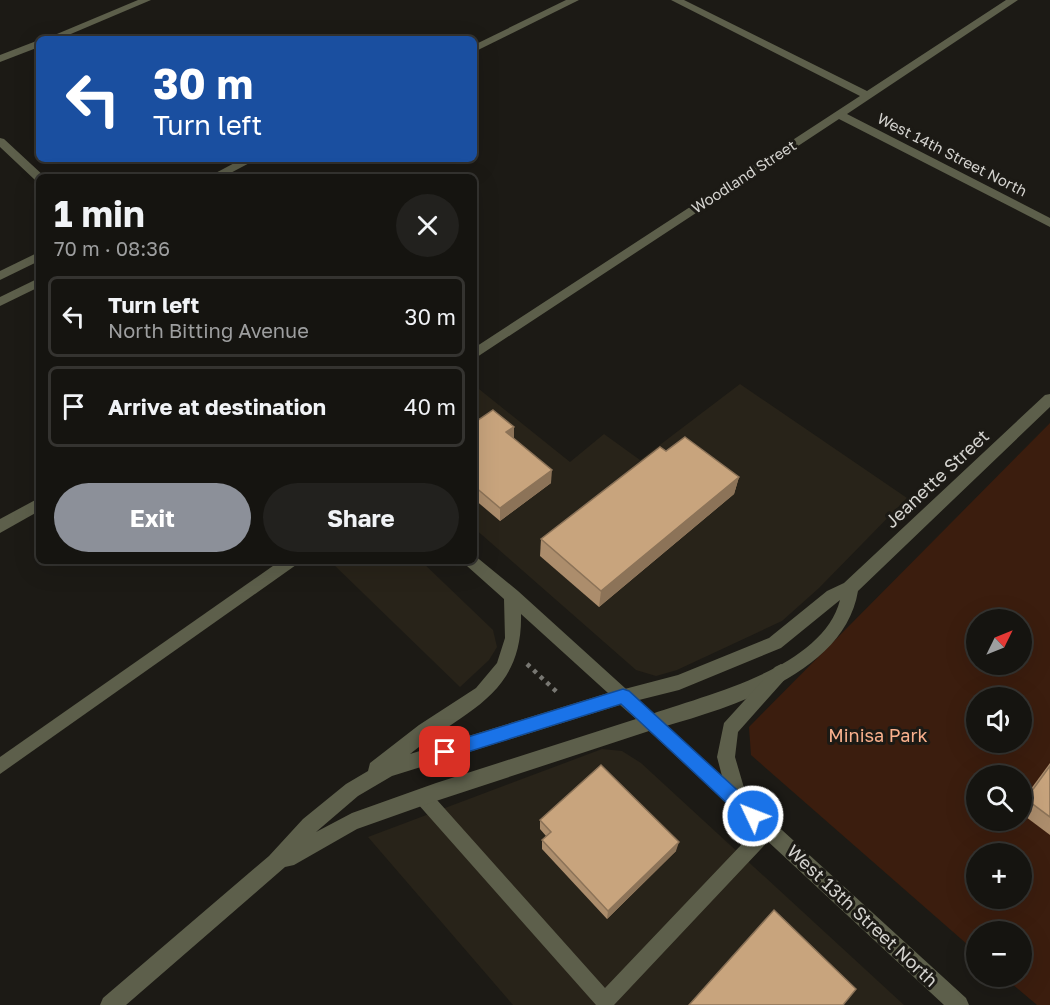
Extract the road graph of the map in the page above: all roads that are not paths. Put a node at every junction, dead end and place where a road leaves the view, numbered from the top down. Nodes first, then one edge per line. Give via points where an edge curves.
1 (146, 0) edge
2 (574, 0) edge
3 (676, 0) edge
4 (1013, 0) edge
5 (57, 36) edge
6 (36, 44) edge
7 (477, 48) edge
8 (0, 59) edge
9 (868, 96) junction
10 (840, 115) junction
11 (0, 141) edge
12 (245, 162) edge
13 (36, 174) edge
14 (220, 174) edge
15 (1050, 223) edge
16 (36, 258) edge
17 (0, 276) edge
18 (36, 284) edge
19 (0, 302) edge
20 (477, 352) edge
21 (1050, 399) edge
22 (36, 506) edge
23 (0, 527) edge
24 (287, 564) edge
25 (476, 564) edge
26 (850, 588) junction
27 (513, 596) junction
28 (782, 672) junction
29 (623, 696) junction
30 (652, 722) junction
31 (0, 766) edge
32 (352, 789) junction
33 (423, 796) junction
34 (739, 802) junction
35 (768, 829) junction
36 (276, 863) junction
37 (110, 1005) edge
38 (959, 1005) edge

1 - 5 street
2 - 7 street
3 - 9 street, West 14th Street North
4 - 9 street, Woodland Street
6 - 8 street
9 - 10 street, Woodland Street
10 - 15 street, West 14th Street North
10 - 20 street, Woodland Street
11 - 13 street
12 - 14 street
16 - 17 lane
18 - 19 lane
21 - 26 street, Jeanette Street
22 - 23 street
24 - 31 lane
25 - 27 street, West 13th Street North
26 - 28 street via 847,607 837,627
26 - 29 street, Jeanette Street via 833,596 775,643 679,682
27 - 29 street, West 13th Street North
27 - 32 street via 513,638 504,667 482,693 425,731
28 - 30 street via 706,707
28 - 34 street via 730,729 726,757
29 - 30 street, West 13th Street North
29 - 32 street, Jeanette Street via 387,769
30 - 33 street
30 - 34 street, West 13th Street North
32 - 36 street via 310,825
33 - 35 lane via 605,1001
33 - 36 street via 352,822
34 - 35 street, West 13th Street North
35 - 38 street, West 13th Street North
36 - 37 street

